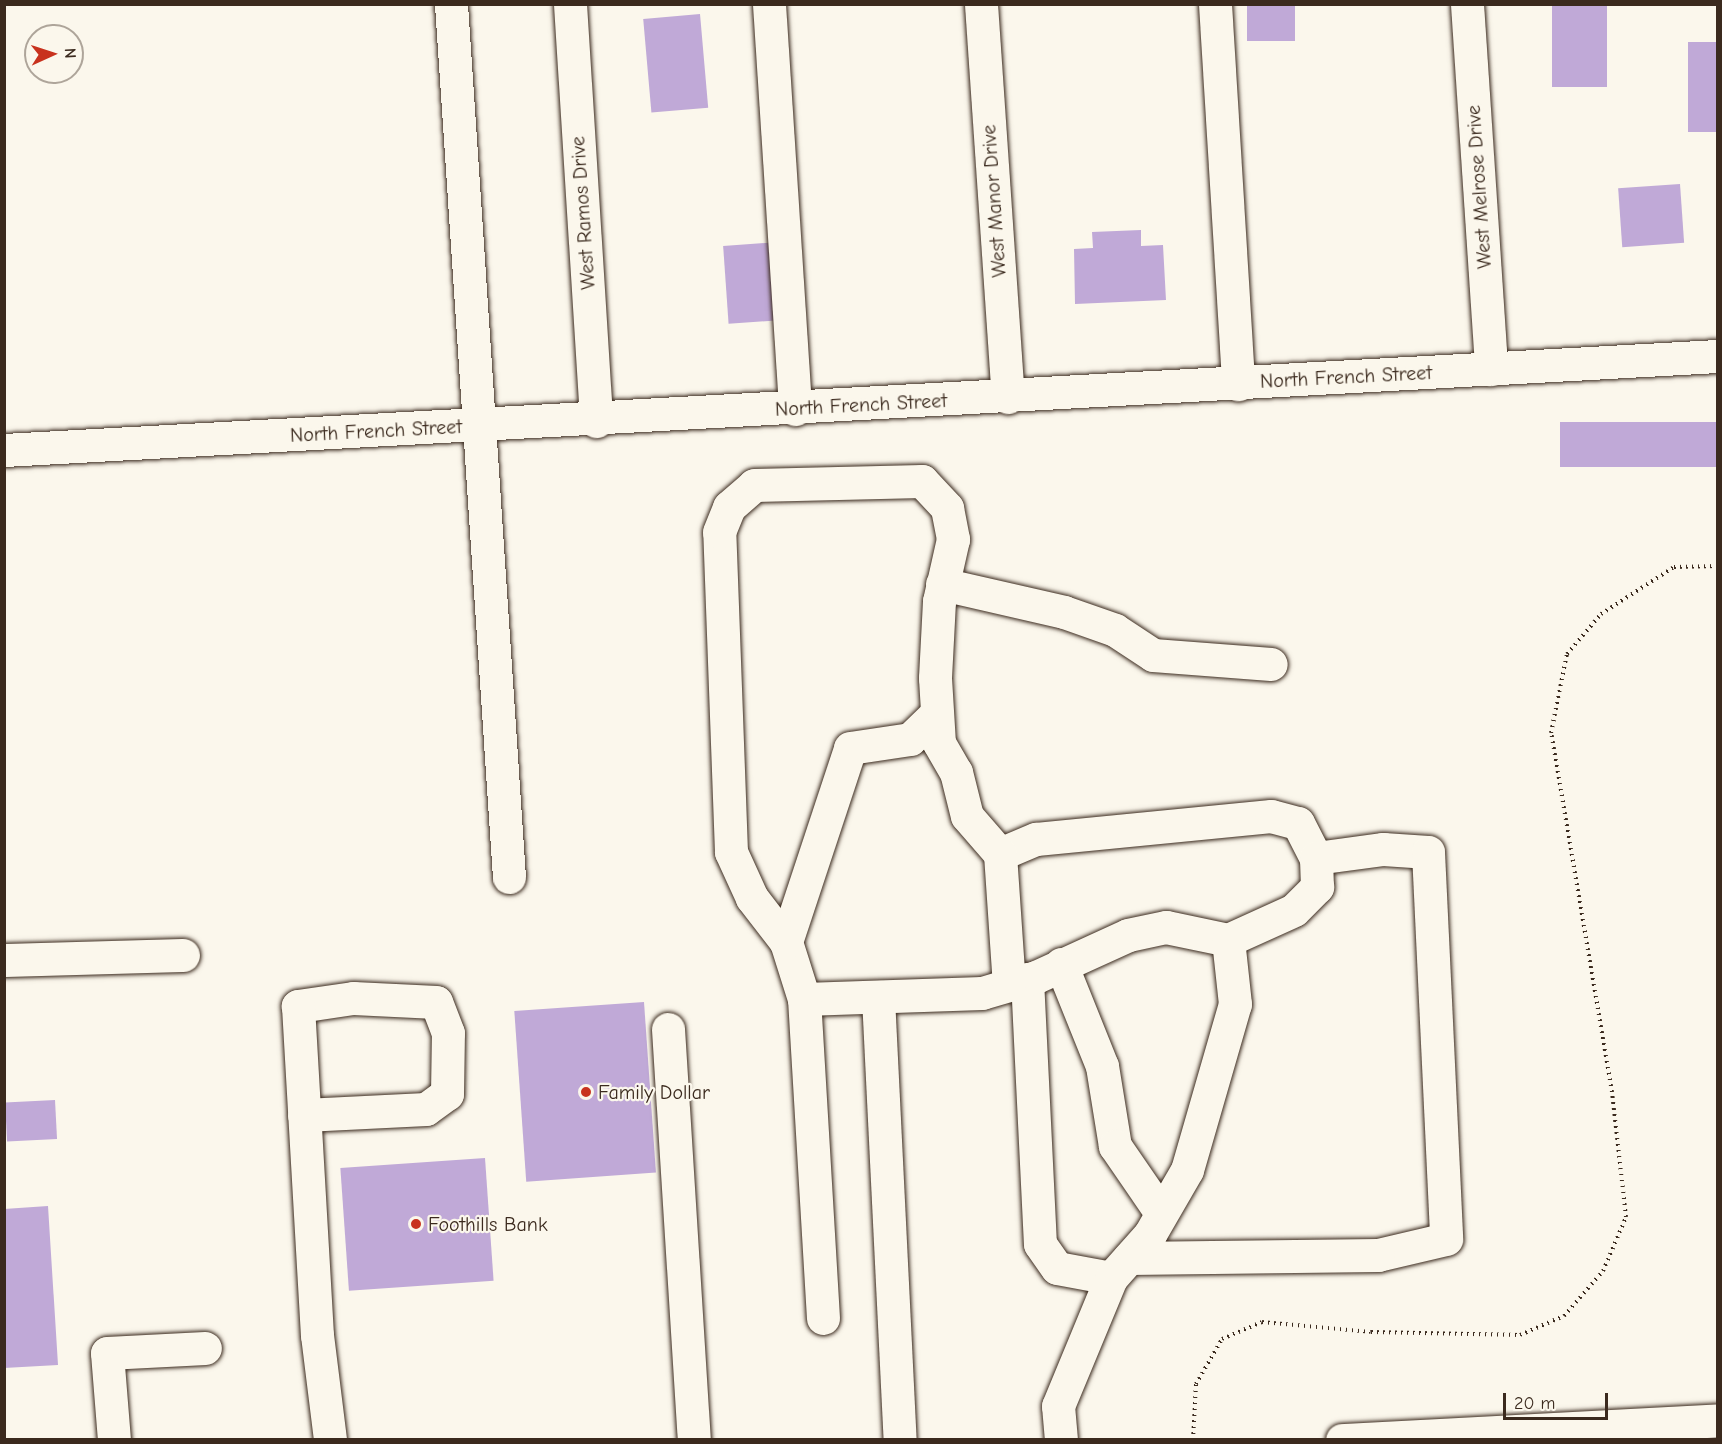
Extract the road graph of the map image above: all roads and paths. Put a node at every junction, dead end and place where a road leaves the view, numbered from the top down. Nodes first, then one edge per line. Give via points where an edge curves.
1 (451, 4) edge
2 (570, 4) edge
3 (769, 4) edge
4 (981, 4) edge
5 (1215, 4) edge
6 (1467, 4) edge
7 (1718, 356) edge
8 (1491, 369) junction
9 (1238, 384) junction
10 (1008, 397) junction
11 (795, 409) junction
12 (596, 421) junction
13 (480, 426) junction
14 (4, 450) edge
15 (1718, 566) edge
16 (942, 584) junction
17 (1271, 664) dead end
18 (937, 712) junction
19 (1000, 854) junction
20 (1316, 858) junction
21 (509, 877) dead end
22 (1228, 940) junction
23 (786, 942) junction
24 (183, 956) dead end
25 (4, 960) edge
26 (1060, 964) junction
27 (1018, 982) junction
28 (878, 996) junction
29 (804, 999) junction
30 (668, 1029) dead end
31 (304, 1115) junction
32 (1161, 1214) junction
33 (1120, 1268) junction
34 (823, 1318) dead end
35 (205, 1348) dead end
36 (1718, 1420) edge
37 (1508, 1435) edge
38 (114, 1440) edge
39 (330, 1440) edge
40 (694, 1440) edge
41 (900, 1440) edge
42 (1061, 1440) edge
43 (1193, 1440) edge
44 (1342, 1440) edge

1 - 13 street
2 - 12 street, West Ramos Drive
3 - 11 street
4 - 10 street, West Manor Drive
5 - 9 street
6 - 8 street, West Melrose Drive
7 - 8 street, North French Street
8 - 9 street, North French Street
9 - 10 street, North French Street
10 - 11 street, North French Street
11 - 12 street, North French Street
12 - 13 street, North French Street
13 - 14 street, North French Street
13 - 21 street
15 - 43 path via 1674,567 1601,614 1567,654 1551,733 1612,1092 1626,1217 1603,1271 1563,1316 1520,1335 1371,1332 1262,1322 1222,1339 1196,1384
16 - 17 street via 1064,612 1115,630 1153,655
16 - 18 street
16 - 23 street via 953,539 947,508 922,480 754,485 729,507 719,532 730,852 752,898
18 - 19 street via 939,743 956,772 967,816
18 - 23 street via 910,739 850,748
19 - 20 street via 1036,839 1271,816 1298,822
19 - 27 street
20 - 22 street via 1317,887 1294,910
20 - 33 street via 1383,849 1428,852 1446,1239 1378,1255
22 - 26 street via 1166,927 1128,935
22 - 32 street via 1235,1004 1187,1170
23 - 29 street
24 - 25 street
26 - 27 street
26 - 32 street via 1102,1066 1115,1146
27 - 28 street via 982,993
27 - 33 street via 1040,1244 1057,1268
28 - 29 street
28 - 41 street
29 - 34 street
30 - 40 street
31 - 31 street via 298,1006 353,998 436,1002 448,1033 447,1094 426,1109
31 - 39 street via 317,1335
32 - 33 street
33 - 42 street via 1058,1406
35 - 38 street via 107,1353
36 - 37 street
37 - 44 street

